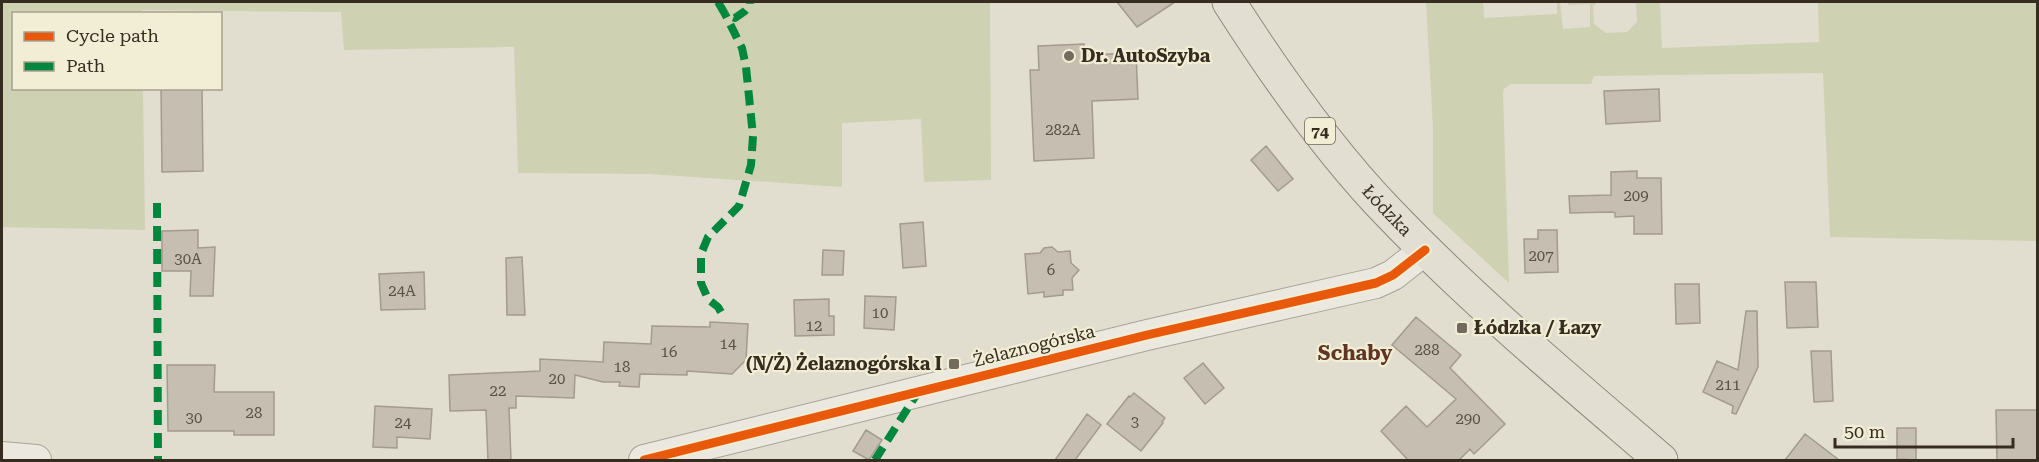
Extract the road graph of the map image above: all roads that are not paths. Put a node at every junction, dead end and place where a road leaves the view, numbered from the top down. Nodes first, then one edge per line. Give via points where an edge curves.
1 (1229, 2) edge
2 (1425, 250) junction
3 (2, 457) edge
4 (36, 460) edge
5 (644, 460) edge
6 (1661, 460) edge

1 - 2 main road, Łódzka / 74 via 1313,123 1386,211
2 - 5 street, Żelaznogórska via 1393,274 1367,285 1176,328
2 - 6 main road, Łódzka / 74
3 - 4 street

